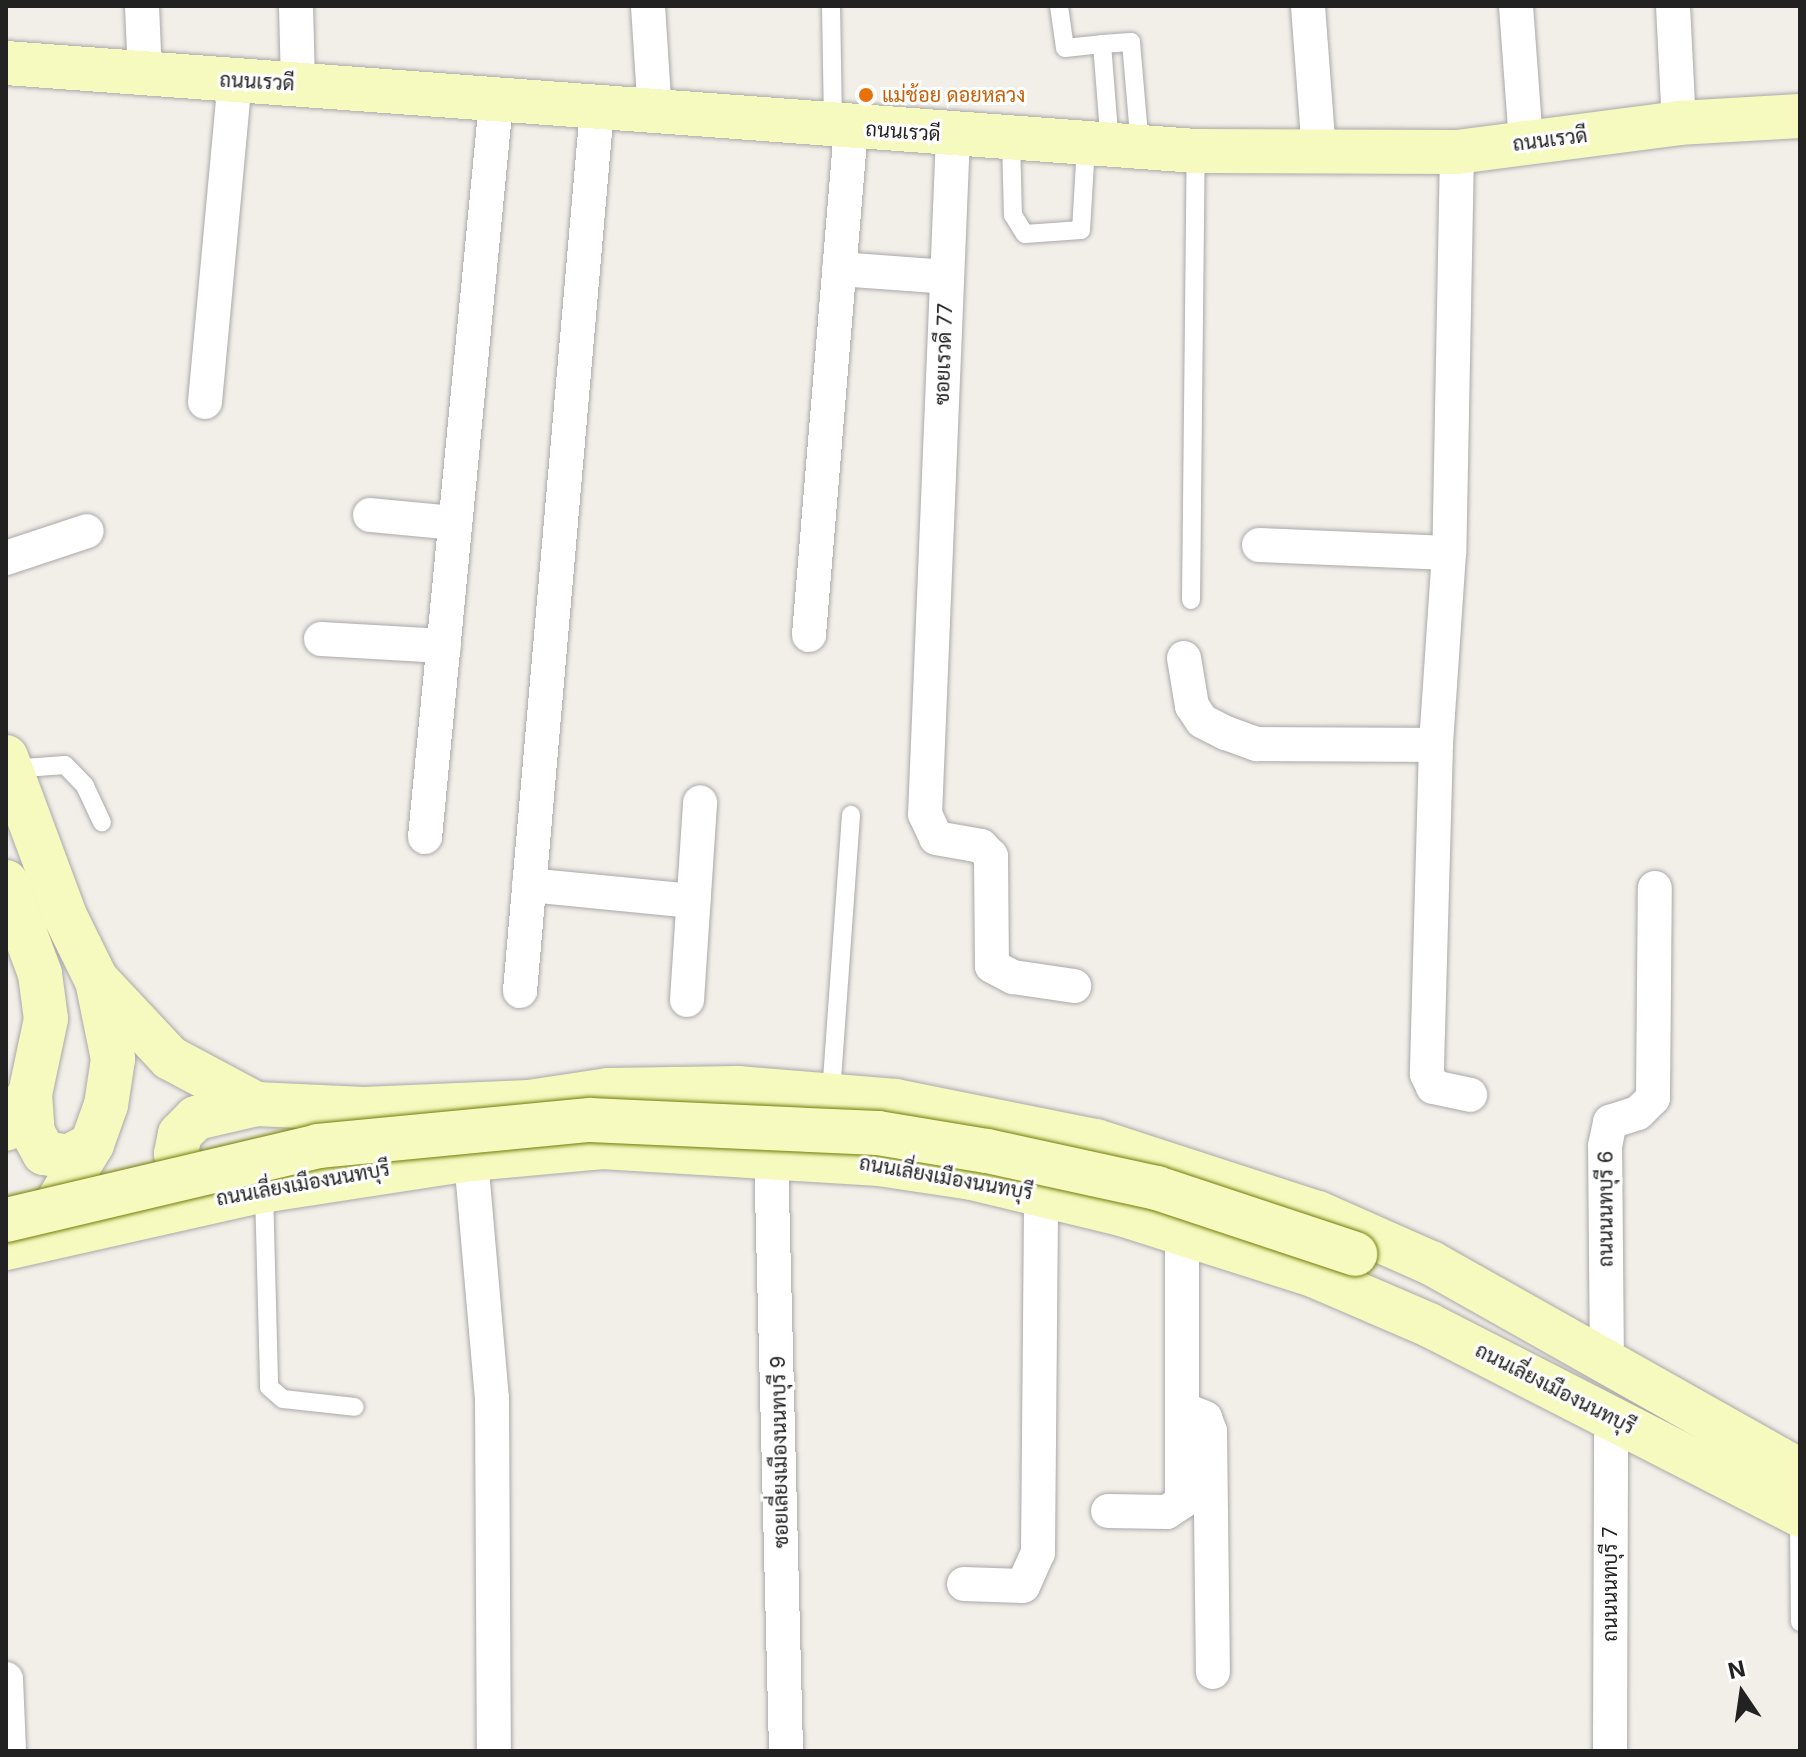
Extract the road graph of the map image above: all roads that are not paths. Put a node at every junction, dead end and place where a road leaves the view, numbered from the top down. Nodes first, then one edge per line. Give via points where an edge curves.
1 (142, 6) edge
2 (296, 6) edge
3 (648, 6) edge
4 (831, 6) edge
5 (1059, 6) edge
6 (1308, 6) edge
7 (1516, 6) edge
8 (1673, 6) edge
9 (1102, 44) junction
10 (6, 63) edge
11 (145, 75) junction
12 (235, 80) junction
13 (298, 84) junction
14 (496, 102) junction
15 (597, 109) junction
16 (655, 113) junction
17 (1800, 116) edge
18 (1679, 123) junction
19 (842, 127) junction
20 (953, 136) junction
21 (1011, 140) junction
22 (1526, 143) junction
23 (1112, 148) junction
24 (1196, 151) junction
25 (1319, 152) junction
26 (1457, 152) junction
27 (839, 269) junction
28 (947, 277) junction
29 (205, 402) dead end
30 (370, 515) dead end
31 (455, 523) junction
32 (87, 531) dead end
33 (1259, 545) dead end
34 (1449, 553) junction
35 (6, 558) edge
36 (1191, 600) dead end
37 (809, 635) dead end
38 (321, 639) dead end
39 (444, 646) junction
40 (1184, 658) dead end
41 (1436, 745) junction
42 (8, 763) edge
43 (700, 802) dead end
44 (851, 815) dead end
45 (102, 822) dead end
46 (425, 837) dead end
47 (6, 882) edge
48 (529, 885) junction
49 (1655, 888) dead end
50 (693, 901) junction
51 (96, 979) junction
52 (1074, 986) dead end
53 (520, 991) dead end
54 (687, 1000) dead end
55 (833, 1079) junction
56 (1470, 1095) dead end
57 (256, 1104) junction
58 (18, 1111) edge
59 (92, 1144) junction
60 (771, 1153) junction
61 (471, 1159) junction
62 (259, 1191) junction
63 (1041, 1194) junction
64 (1182, 1231) junction
65 (15, 1237) edge
66 (1502, 1305) junction
67 (1607, 1367) junction
68 (355, 1407) dead end
69 (1183, 1409) junction
70 (1611, 1418) junction
71 (1800, 1471) edge
72 (1108, 1511) dead end
73 (1800, 1515) edge
74 (964, 1584) dead end
75 (1800, 1622) edge
76 (1213, 1672) dead end
77 (6, 1679) edge
78 (9, 1751) edge
79 (494, 1751) edge
80 (786, 1751) edge
81 (1610, 1751) edge

1 - 11 street
2 - 13 street
3 - 16 street
4 - 19 lane
5 - 9 lane via 1065,48
6 - 25 street
7 - 22 street
8 - 18 street
9 - 23 lane
9 - 23 lane via 1131,42
10 - 11 main road, ถนนเรวดี
11 - 12 main road, ถนนเรวดี
12 - 13 main road, ถนนเรวดี
12 - 29 street
13 - 14 main road, ถนนเรวดี
14 - 15 main road, ถนนเรวดี
14 - 31 street
15 - 16 main road, ถนนเรวดี
15 - 48 street
16 - 19 main road, ถนนเรวดี
17 - 18 main road, ถนนเรวดี
18 - 22 main road, ถนนเรวดี
19 - 20 main road, ถนนเรวดี
19 - 27 street
20 - 21 main road, ถนนเรวดี
20 - 28 street, ซอยเรวดี 77
21 - 23 main road, ถนนเรวดี
21 - 23 lane via 1013,215 1025,234 1081,230
22 - 26 main road, ถนนเรวดี
23 - 24 main road, ถนนเรวดี
24 - 25 main road, ถนนเรวดี
24 - 36 lane
25 - 26 main road, ถนนเรวดี
26 - 34 street
27 - 28 street
27 - 37 street
28 - 52 street, ซอยเรวดี 77 via 927,823 943,842 981,846 991,856 992,966 1013,977
30 - 31 street
31 - 39 street
32 - 35 street
33 - 34 street
34 - 41 street
38 - 39 street
39 - 46 street
40 - 41 street via 1192,706 1202,721 1257,744
41 - 56 street via 1427,1074 1433,1087
42 - 45 lane via 65,765 85,786
42 - 51 main road via 65,916
43 - 50 street
44 - 55 lane
47 - 58 main road via 40,974 46,1019
48 - 50 street
48 - 53 street
49 - 67 street, ถนนนนทบุรี 6 via 1653,1098 1606,1136
50 - 54 street
51 - 57 main road via 170,1058
51 - 59 main road via 113,1059
55 - 57 main road via 608,1090 529,1102 364,1109
55 - 66 main road via 1174,1164 1318,1213 1431,1263
57 - 62 main road via 196,1118 180,1134 176,1154 186,1171
58 - 59 main road via 44,1153 68,1157
59 - 65 main road
60 - 61 main road, ถนนเลี่ยงเมืองนนทบุรี via 602,1147
60 - 63 main road, ถนนเลี่ยงเมืองนนทบุรี via 926,1171
60 - 80 street, ซอยเลี่ยงเมืองนนทบุรี 9
61 - 62 main road, ถนนเลี่ยงเมืองนนทบุรี
61 - 79 street via 492,1398
62 - 65 main road, ถนนเลี่ยงเมืองนนทบุรี
62 - 68 lane via 269,1387 283,1399
63 - 64 main road, ถนนเลี่ยงเมืองนนทบุรี
63 - 74 street via 1038,1553 1023,1586
64 - 69 street
64 - 70 main road, ถนนเลี่ยงเมืองนนทบุรี via 1376,1301
65 - 66 main road, bridge via 318,1146 590,1120 878,1133 1157,1188
66 - 67 main road
67 - 71 main road
69 - 72 street via 1177,1509
69 - 76 street via 1205,1418 1210,1431
70 - 73 main road, ถนนเลี่ยงเมืองนนทบุรี
70 - 81 street, ถนนนนทบุรี 7
73 - 75 lane
77 - 78 street

